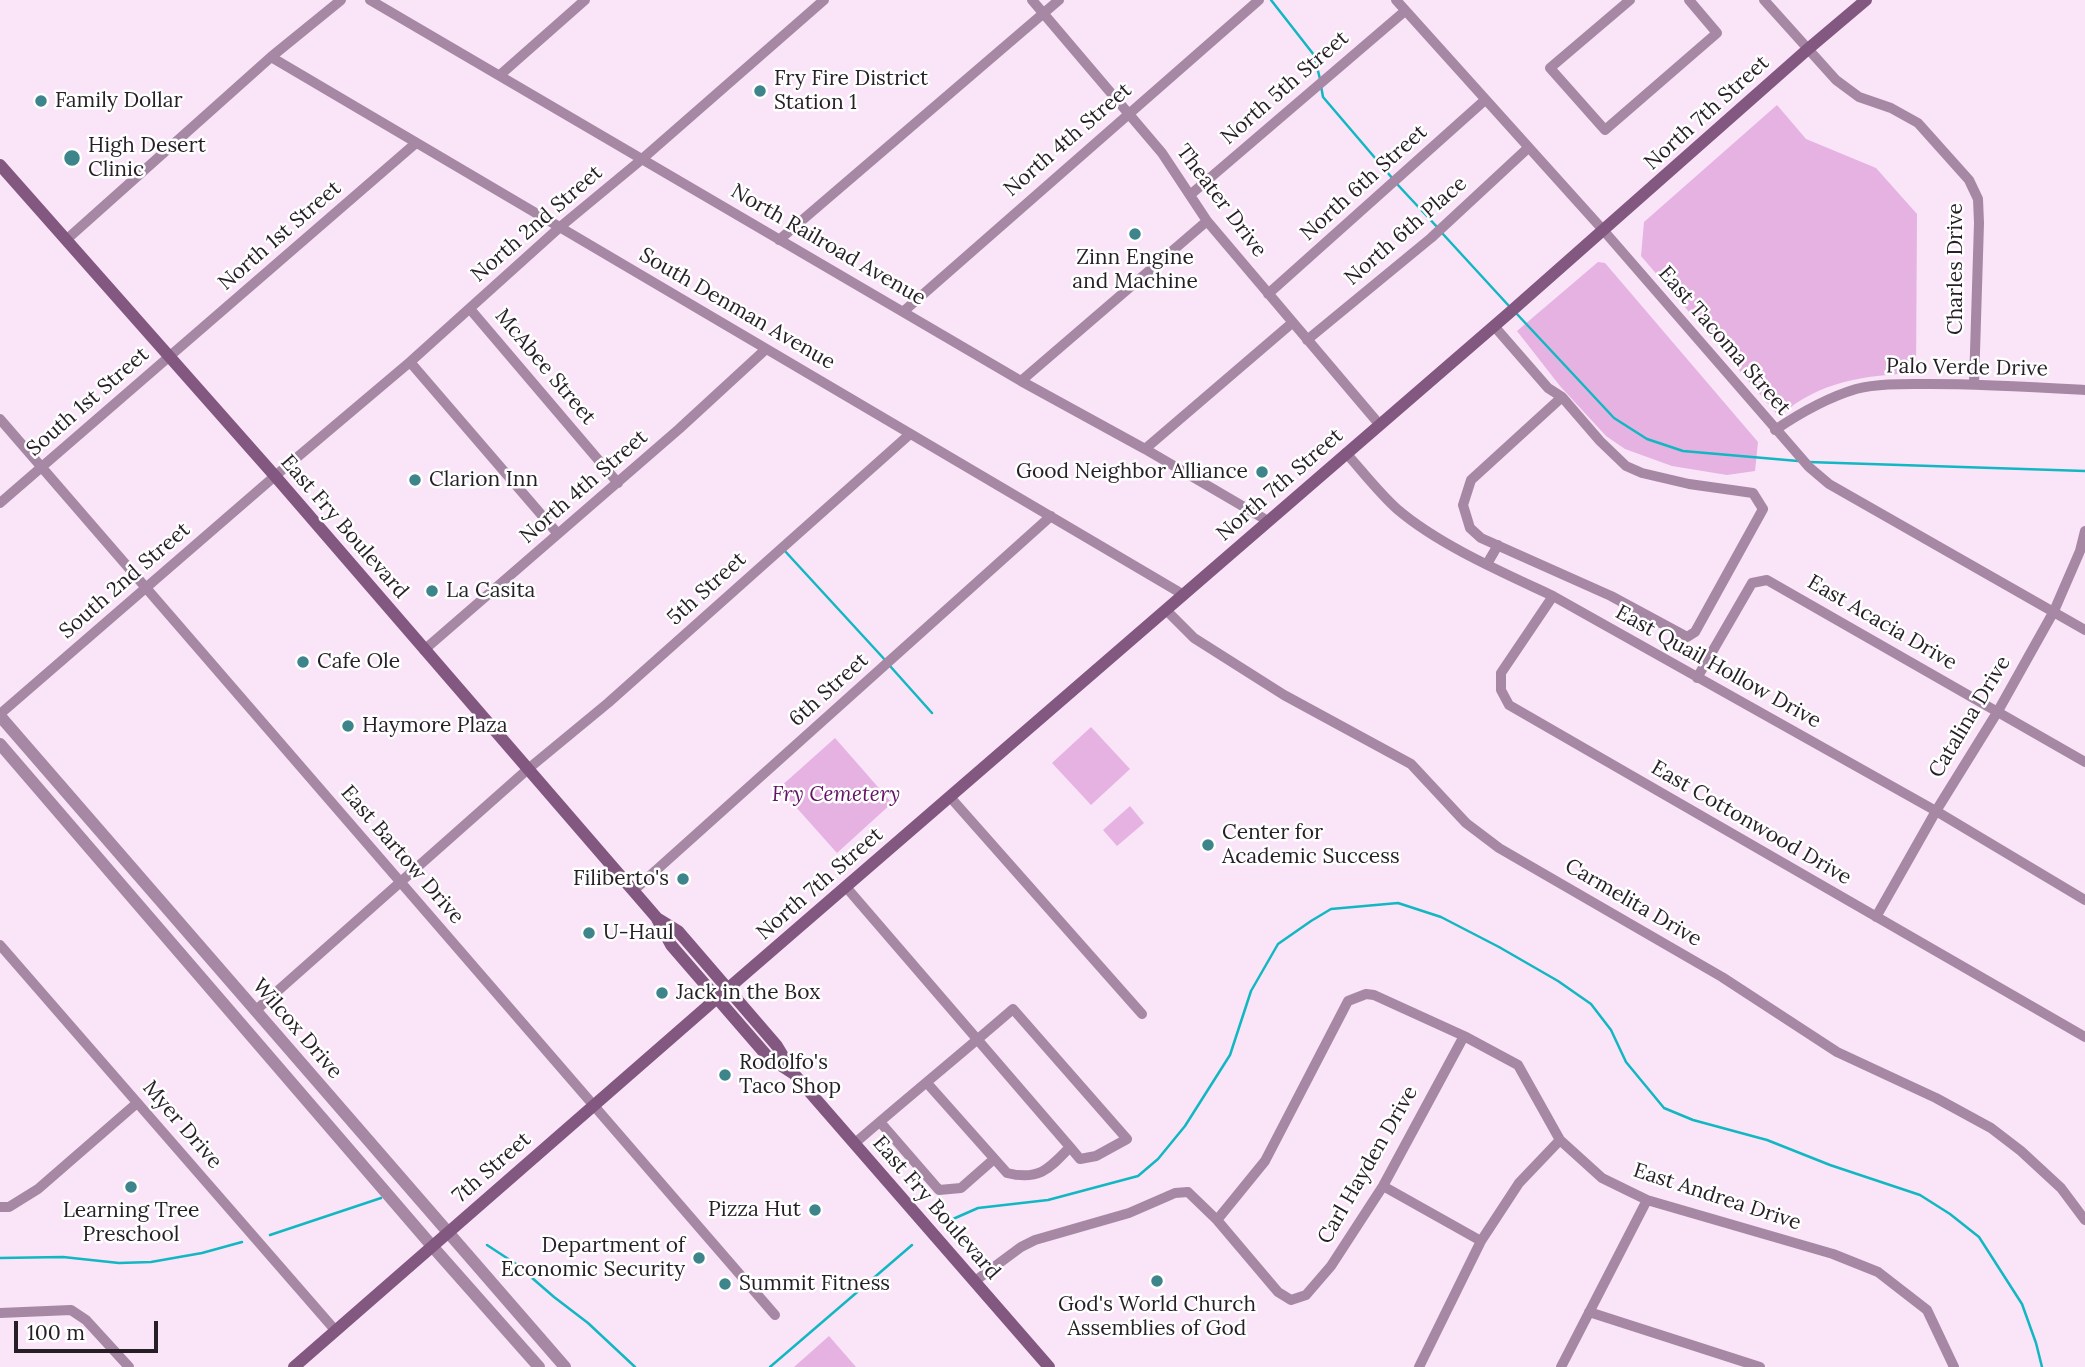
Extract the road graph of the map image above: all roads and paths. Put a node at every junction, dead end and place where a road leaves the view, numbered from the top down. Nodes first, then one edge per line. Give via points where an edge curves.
1 (341, 0) edge
2 (370, 0) edge
3 (585, 0) edge
4 (824, 0) edge
5 (1032, 0) edge
6 (1059, 0) edge
7 (1259, 0) edge
8 (1396, 0) edge
9 (1630, 0) edge
10 (1689, 0) edge
11 (1764, 0) edge
12 (1866, 0) edge
13 (1405, 11) junction
14 (1043, 13) junction
15 (1808, 49) junction
16 (271, 57) junction
17 (500, 75) junction
18 (1485, 100) junction
19 (1128, 113) junction
20 (416, 143) junction
21 (1528, 148) junction
22 (641, 160) junction
23 (0, 165) edge
24 (1190, 195) junction
25 (1207, 221) junction
26 (560, 227) junction
27 (1604, 231) junction
28 (66, 240) junction
29 (779, 240) junction
30 (1268, 294) junction
31 (470, 309) junction
32 (904, 311) junction
33 (1292, 323) junction
34 (1494, 326) junction
35 (1307, 340) junction
36 (766, 349) junction
37 (169, 357) junction
38 (410, 362) junction
39 (1021, 381) junction
40 (1974, 384) junction
41 (2085, 390) edge
42 (1562, 397) junction
43 (0, 419) edge
44 (1379, 425) junction
45 (1775, 430) junction
46 (910, 434) junction
47 (1145, 449) junction
48 (1346, 453) junction
49 (41, 467) junction
50 (275, 476) junction
51 (618, 482) junction
52 (0, 503) edge
53 (1051, 516) junction
54 (1267, 523) junction
55 (2085, 531) edge
56 (558, 534) junction
57 (1498, 545) junction
58 (1487, 564) junction
59 (146, 589) junction
60 (1184, 594) junction
61 (1553, 596) junction
62 (1166, 610) junction
63 (2054, 611) junction
64 (2085, 630) edge
65 (424, 650) junction
66 (1697, 678) junction
67 (1998, 711) junction
68 (0, 715) edge
69 (0, 744) edge
70 (2085, 762) edge
71 (528, 769) junction
72 (950, 797) junction
73 (1936, 811) junction
74 (400, 882) junction
75 (846, 887) junction
76 (633, 891) junction
77 (2085, 900) edge
78 (656, 917) junction
79 (1876, 917) junction
80 (0, 945) edge
81 (729, 988) junction
82 (717, 998) junction
83 (255, 1011) junction
84 (1142, 1014) dead end
85 (1464, 1036) junction
86 (2085, 1037) edge
87 (978, 1040) junction
88 (794, 1074) junction
89 (927, 1083) junction
90 (137, 1103) junction
91 (593, 1105) junction
92 (880, 1122) junction
93 (1560, 1140) junction
94 (855, 1143) junction
95 (1070, 1147) junction
96 (995, 1159) junction
97 (1383, 1186) junction
98 (1647, 1200) junction
99 (0, 1207) edge
100 (1217, 1220) junction
101 (2085, 1220) edge
102 (448, 1232) junction
103 (1481, 1241) junction
104 (432, 1246) junction
105 (975, 1282) junction
106 (0, 1312) edge
107 (1589, 1312) junction
108 (775, 1315) dead end
109 (335, 1330) junction
110 (128, 1367) edge
111 (294, 1367) edge
112 (540, 1367) edge
113 (565, 1367) edge
114 (1049, 1367) edge
115 (1419, 1367) edge
116 (1560, 1367) edge
117 (1760, 1367) edge
118 (1954, 1367) edge

1 - 16 street
2 - 17 street, North Railroad Avenue
3 - 17 street
4 - 22 street, North 2nd Street
5 - 14 street, Theater Drive
6 - 14 street
7 - 19 street, North 4th Street
8 - 13 street, East Tacoma Street
9 - 10 street via 1550,68 1605,130 1717,33
11 - 15 street, Charles Drive
12 - 15 main road, North 7th Street
13 - 18 street, East Tacoma Street
13 - 24 street, North 5th Street
14 - 19 street, Theater Drive
14 - 29 street
15 - 27 main road, North 7th Street
15 - 40 street, Charles Drive via 1859,97 1918,122 1969,180 1978,200 1979,223
16 - 20 street, South Denman Avenue
16 - 28 street
17 - 22 street, North Railroad Avenue
18 - 21 street, East Tacoma Street
18 - 30 street, North 6th Street
19 - 24 street, Theater Drive
19 - 32 street, North 4th Street
20 - 26 street, South Denman Avenue
20 - 37 street, North 1st Street
21 - 27 street, East Tacoma Street
21 - 35 street, North 6th Place via 1431,238
22 - 26 street, North 2nd Street
22 - 29 street, North Railroad Avenue
23 - 28 main road, East Fry Boulevard
24 - 25 street, Theater Drive
25 - 30 street, Theater Drive
25 - 39 street
26 - 31 street, North 2nd Street
26 - 36 street, South Denman Avenue
27 - 34 main road, North 7th Street
27 - 45 street, East Tacoma Street
28 - 37 main road, East Fry Boulevard
29 - 32 street, North Railroad Avenue
30 - 33 street, Theater Drive
31 - 38 street, North 2nd Street
31 - 51 street, McAbee Street
32 - 39 street, North Railroad Avenue
33 - 35 street, Theater Drive
33 - 47 street
34 - 42 street
34 - 44 main road, North 7th Street
35 - 44 street, Theater Drive
36 - 46 street, South Denman Avenue
36 - 51 street, North 4th Street
37 - 49 street, South 1st Street
37 - 50 main road, East Fry Boulevard
38 - 50 street, North 2nd Street
38 - 56 street
39 - 47 street, North Railroad Avenue
40 - 41 street, Palo Verde Drive
40 - 45 street, Palo Verde Drive via 1885,384 1858,389 1828,398
42 - 57 street via 1471,480 1463,505 1470,528
42 - 57 street via 1626,466 1689,484 1753,493 1763,509 1695,632 1687,637 1611,596
43 - 49 street, East Bartow Drive
44 - 48 main road, North 7th Street
45 - 63 street, East Tacoma Street via 1829,484
46 - 53 street, South Denman Avenue
46 - 71 street, 5th Street
47 - 54 street, North Railroad Avenue
48 - 54 main road, North 7th Street
48 - 58 street, East Quail Hollow Drive via 1396,508
49 - 52 street, South 1st Street
49 - 59 street, East Bartow Drive
50 - 59 street, South 2nd Street
50 - 65 main road, East Fry Boulevard
51 - 56 street, North 4th Street
53 - 60 street, South Denman Avenue
53 - 76 street, 6th Street
54 - 60 main road, North 7th Street
55 - 63 street, Catalina Drive
56 - 65 street, North 4th Street
57 - 58 street
58 - 61 street, East Quail Hollow Drive
59 - 68 street, South 2nd Street
59 - 74 street, East Bartow Drive
60 - 62 main road, North 7th Street
61 - 66 street, East Quail Hollow Drive
61 - 79 street, East Cottonwood Drive via 1501,673 1501,690 1509,705
62 - 72 main road, North 7th Street
62 - 101 street, Carmelita Drive via 1194,638 1284,695 1411,764 1466,823 1499,848 1722,977 1837,1052 1991,1128 2061,1188
63 - 64 street, East Tacoma Street
63 - 67 street, Catalina Drive
65 - 71 main road, East Fry Boulevard
66 - 67 street, East Acacia Drive via 1752,583 1767,580
66 - 73 street, East Quail Hollow Drive
67 - 70 street, East Acacia Drive
67 - 73 street, Catalina Drive
68 - 83 street, Wilcox Drive
69 - 104 street, Wilcox Drive
71 - 74 street, 5th Street
71 - 76 main road, East Fry Boulevard
72 - 75 main road, North 7th Street
72 - 84 street
73 - 77 street, East Quail Hollow Drive
73 - 79 street, Catalina Drive
74 - 83 street, 5th Street
74 - 91 street, East Bartow Drive
75 - 81 main road, North 7th Street
75 - 87 street
76 - 78 main road, East Fry Boulevard
78 - 81 main road, East Fry Boulevard via 678,931
78 - 82 main road, East Fry Boulevard via 672,946
79 - 86 street, East Cottonwood Drive
80 - 90 street, Myer Drive
81 - 82 main road, North 7th Street
81 - 88 main road, East Fry Boulevard via 777,1045
82 - 88 main road, East Fry Boulevard via 768,1057
82 - 91 main road, 7th Street
83 - 102 street, Wilcox Drive
85 - 93 street, East Andrea Drive via 1518,1065
85 - 97 street, Carl Hayden Drive
85 - 100 street, East Andrea Drive via 1374,995 1348,1001 1265,1161
87 - 89 street
87 - 95 street
87 - 95 street via 1013,1009 1127,1139 1096,1156 1080,1159
88 - 94 main road, East Fry Boulevard
89 - 92 street
89 - 96 street
90 - 99 street via 38,1189 9,1207
90 - 109 street, Myer Drive
91 - 102 main road, 7th Street
91 - 108 street, East Bartow Drive
92 - 94 street
92 - 96 street via 939,1190 961,1188
93 - 98 street, East Andrea Drive via 1602,1178
93 - 103 street via 1519,1183
94 - 105 main road, East Fry Boulevard
95 - 96 street via 1040,1173 1022,1177 1007,1173
97 - 100 street, Carl Hayden Drive via 1331,1266 1306,1295 1291,1300 1278,1292
97 - 103 street
98 - 107 street
98 - 118 street, East Andrea Drive via 1833,1254 1878,1272 1927,1310
100 - 105 street via 1188,1192 1175,1193 1129,1213 1035,1240
102 - 104 main road, 7th Street
102 - 113 street, Wilcox Drive
103 - 115 street
104 - 109 main road, 7th Street
104 - 112 street, Wilcox Drive
105 - 114 main road, East Fry Boulevard
106 - 110 street via 71,1310 86,1320
107 - 116 street
107 - 117 street
109 - 111 main road, 7th Street

